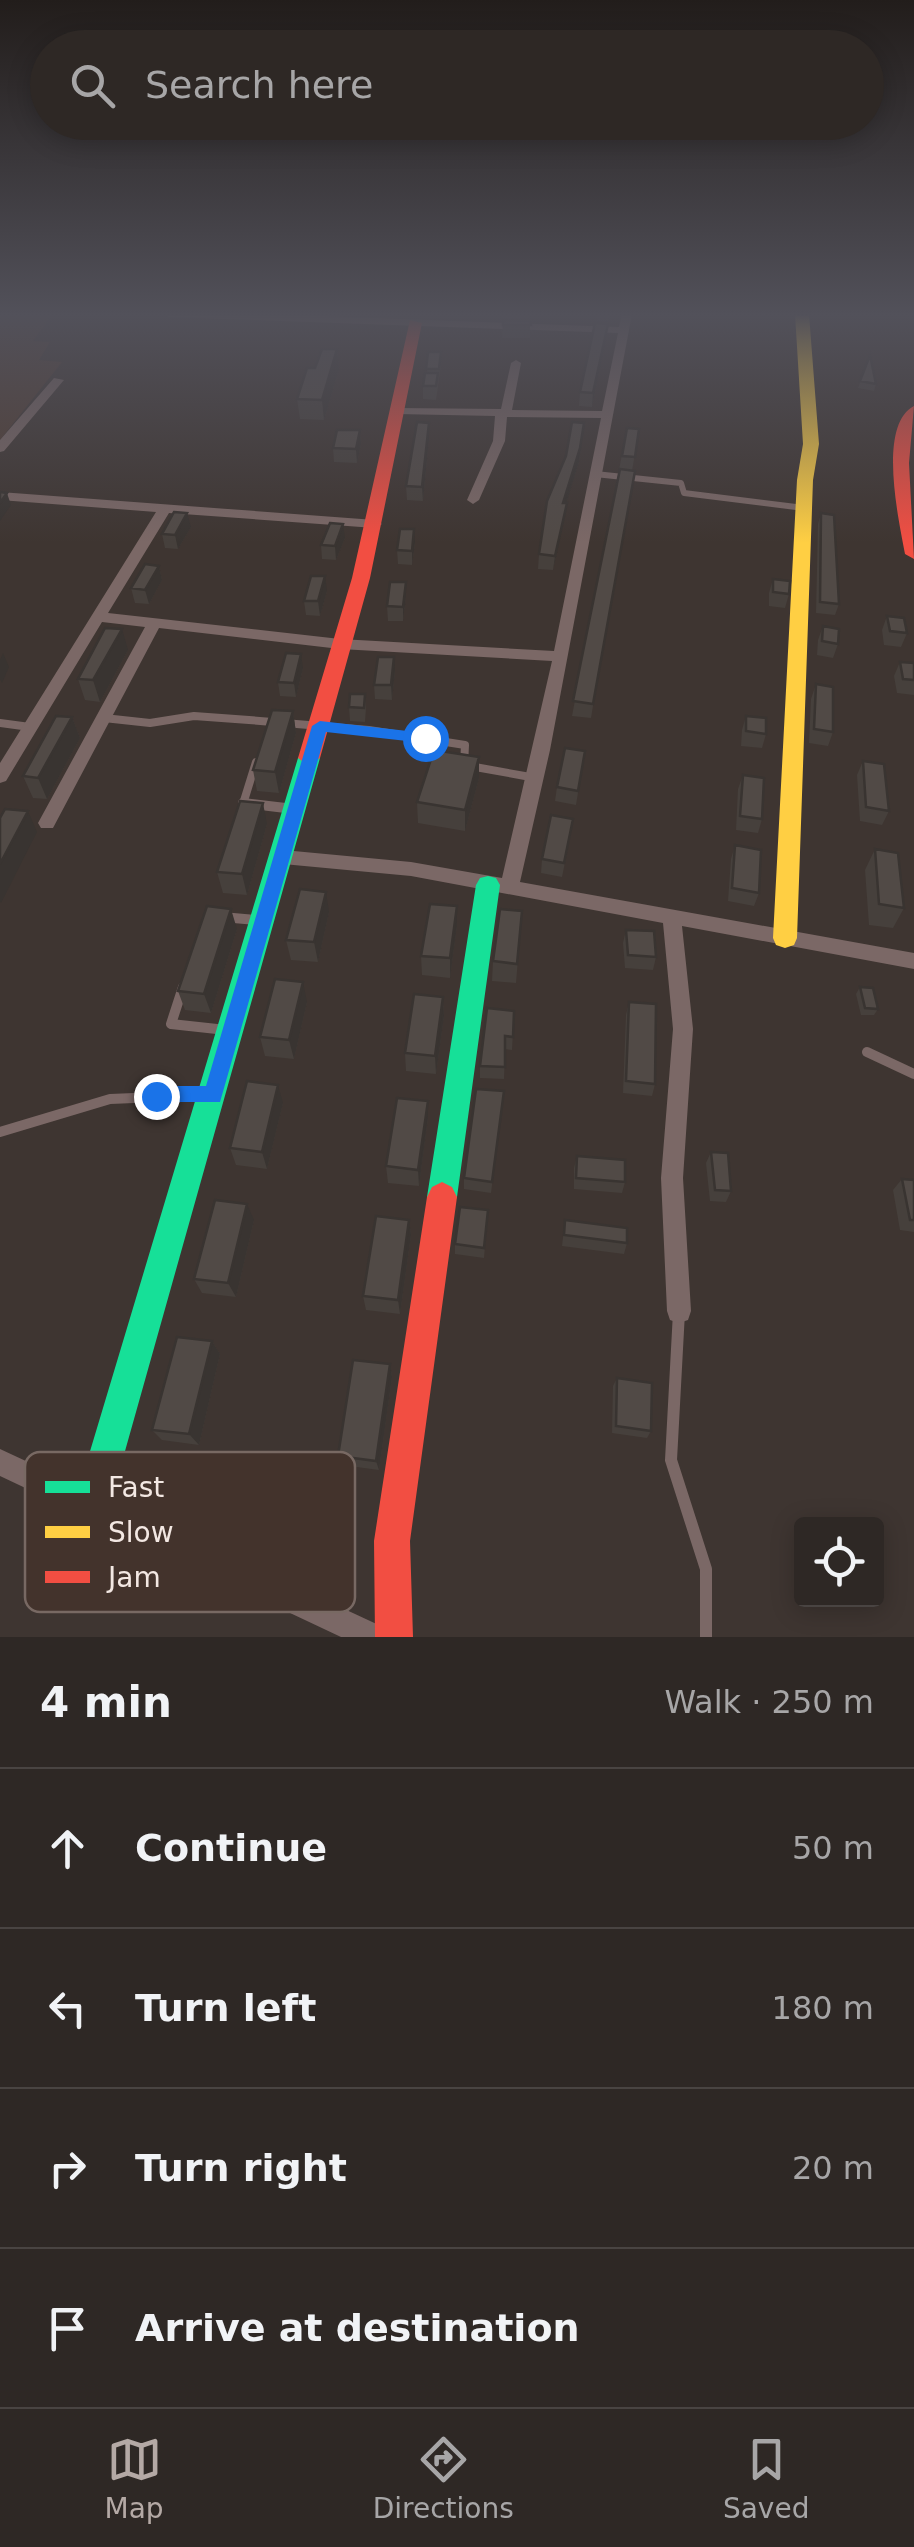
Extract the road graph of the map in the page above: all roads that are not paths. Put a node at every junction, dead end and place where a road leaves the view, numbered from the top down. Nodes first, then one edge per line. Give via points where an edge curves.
1 (49, 390) edge
2 (401, 390) edge
3 (509, 390) edge
4 (610, 390) edge
5 (807, 390) edge
6 (397, 410) junction
7 (914, 410) edge
8 (504, 412) junction
9 (605, 414) junction
10 (0, 448) edge
11 (595, 474) junction
12 (0, 496) edge
13 (472, 500) dead end
14 (165, 508) junction
15 (804, 508) junction
16 (375, 524) junction
17 (914, 554) edge
18 (98, 617) junction
19 (154, 626) junction
20 (340, 644) junction
21 (558, 656) junction
22 (104, 718) junction
23 (0, 722) edge
24 (268, 722) junction
25 (30, 726) junction
26 (320, 726) junction
27 (263, 738) edge
28 (258, 754) edge
29 (0, 777) edge
30 (536, 778) junction
31 (296, 809) junction
32 (47, 823) dead end
33 (283, 857) junction
34 (498, 887) junction
35 (207, 916) edge
36 (672, 918) junction
37 (264, 921) junction
38 (784, 938) junction
39 (914, 961) edge
40 (189, 970) edge
41 (232, 1031) junction
42 (868, 1052) dead end
43 (914, 1074) edge
44 (213, 1095) junction
45 (0, 1132) edge
46 (679, 1311) joint
47 (108, 1452) edge
48 (0, 1462) edge
49 (25, 1475) edge
50 (318, 1612) edge
51 (373, 1637) edge
52 (394, 1637) edge
53 (706, 1637) edge

1 - 10 street
2 - 6 street
3 - 8 street
4 - 9 street
5 - 15 street via 811,444
6 - 8 street
6 - 16 street
7 - 17 street via 897,450
8 - 9 street
8 - 13 street via 499,442
9 - 11 street
11 - 15 lane
11 - 21 street
12 - 14 street
14 - 16 street
14 - 18 street
15 - 38 street
16 - 20 street
18 - 19 street
18 - 25 street
19 - 20 street
19 - 22 street
20 - 21 street
20 - 26 street
21 - 30 street
22 - 24 lane
22 - 32 street
23 - 25 lane
24 - 26 lane
24 - 27 lane
25 - 29 street
26 - 30 lane via 465,745 464,765
26 - 31 street
28 - 31 lane via 243,804
30 - 34 street
31 - 33 street
33 - 34 street via 411,869
33 - 37 street
34 - 36 street
34 - 52 street via 392,1541
35 - 37 lane
36 - 38 street
36 - 46 street via 683,1030 672,1178
37 - 41 street
38 - 39 street
40 - 41 lane via 170,1024
41 - 44 street
42 - 43 lane
44 - 45 lane via 110,1099
44 - 47 street
46 - 53 lane via 672,1470 704,1550
48 - 49 street
50 - 51 street

